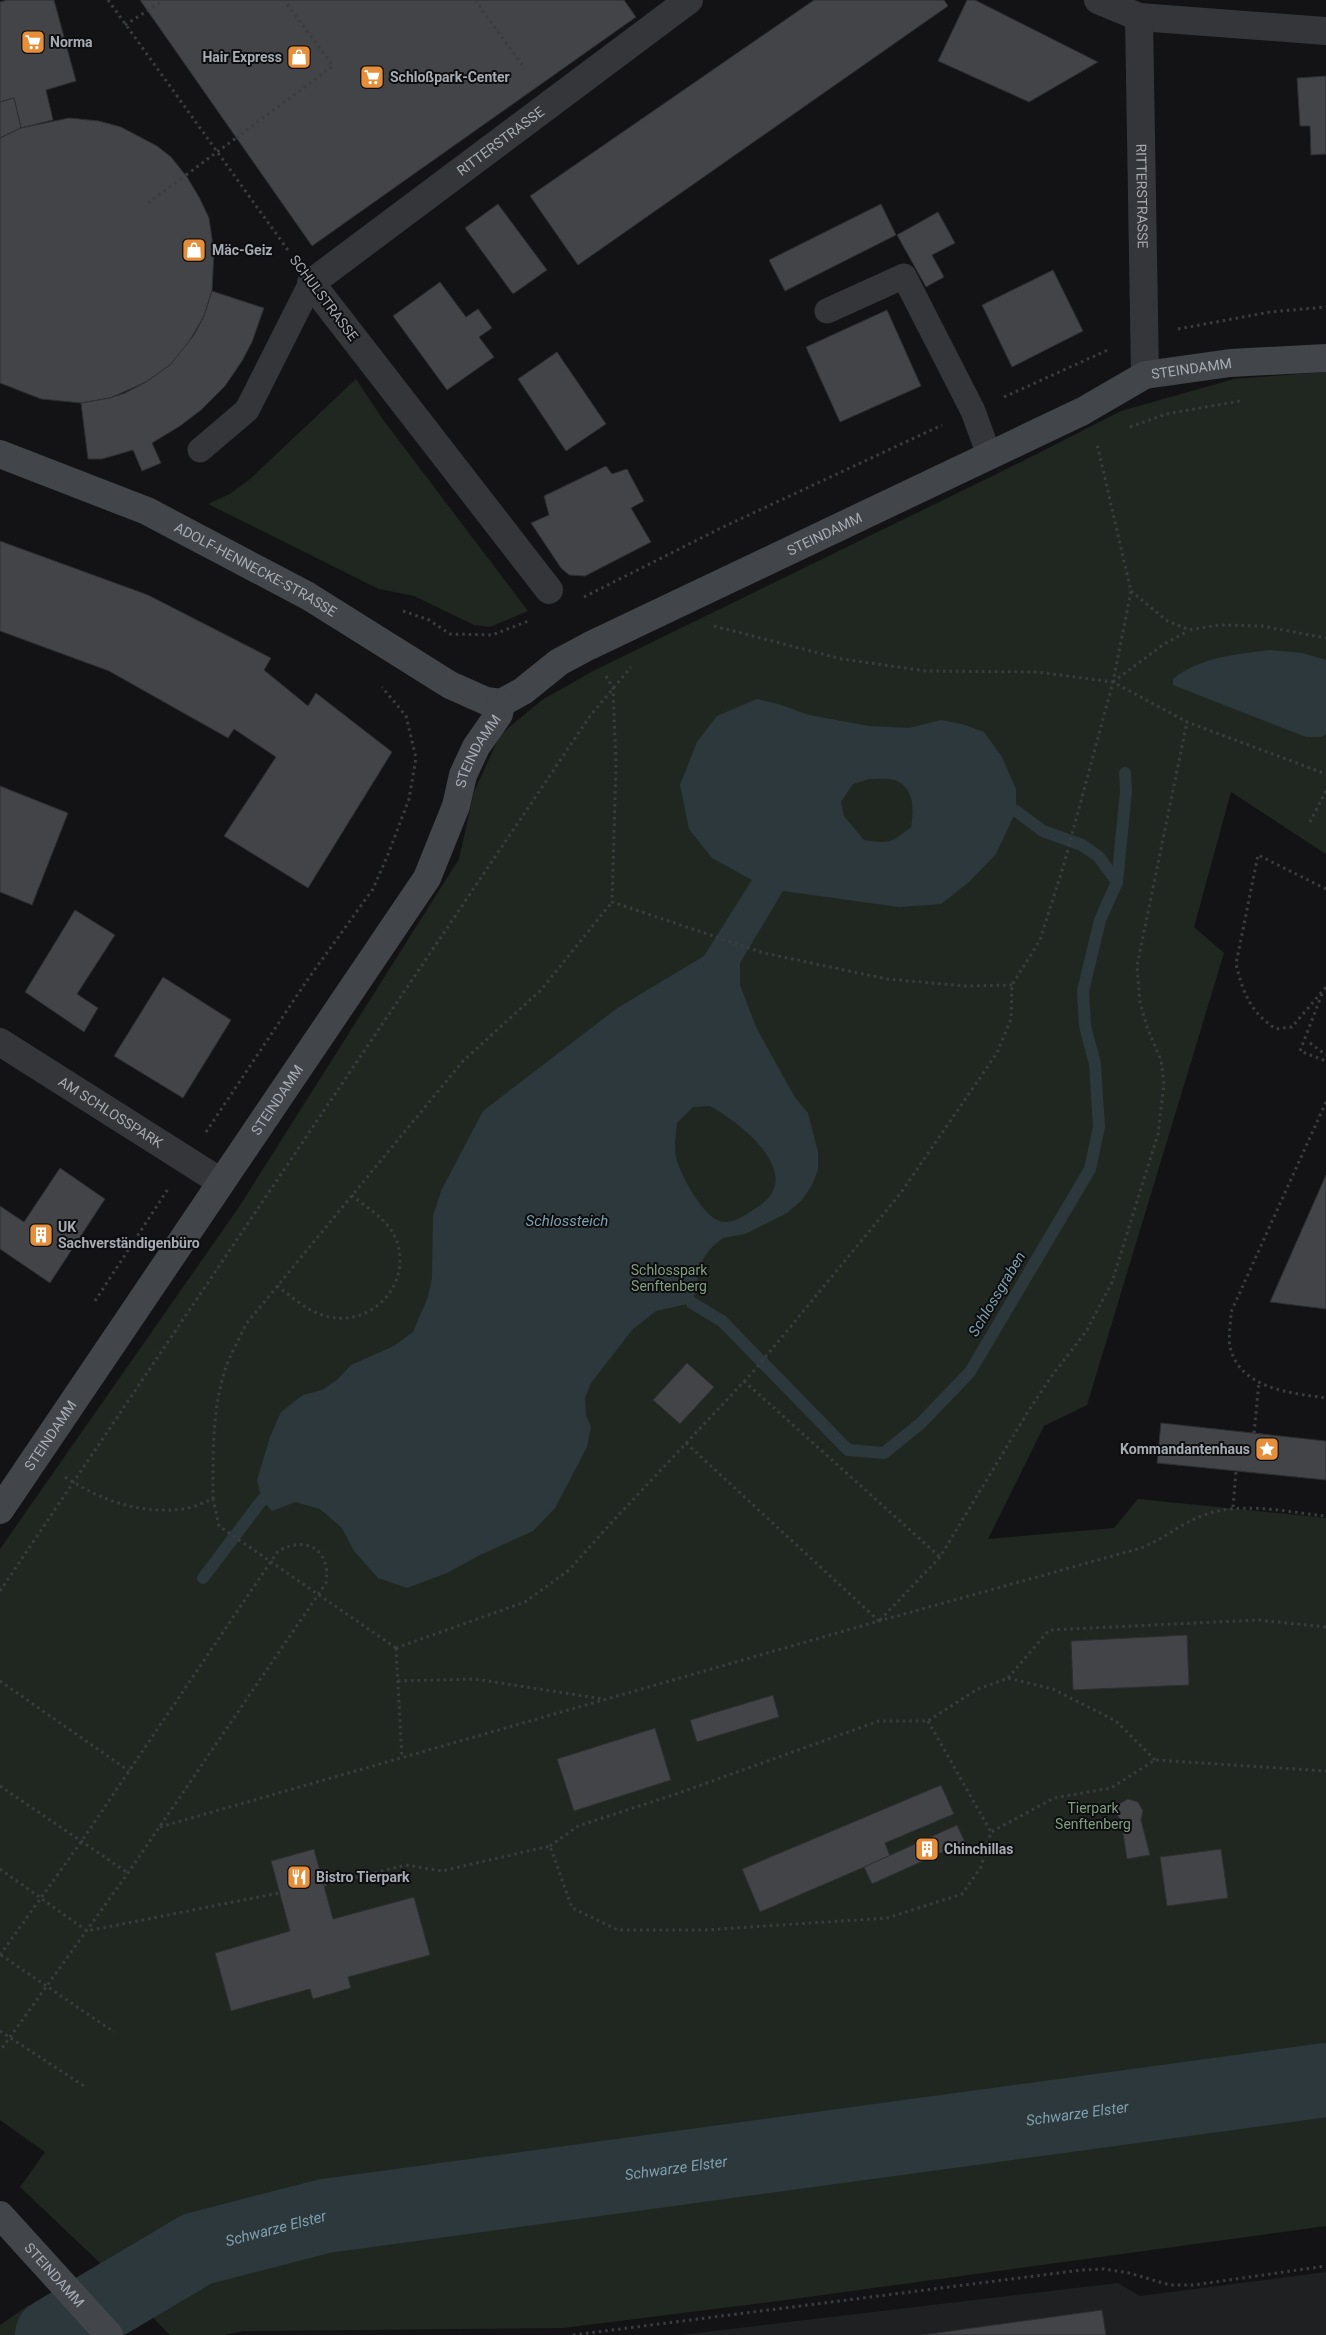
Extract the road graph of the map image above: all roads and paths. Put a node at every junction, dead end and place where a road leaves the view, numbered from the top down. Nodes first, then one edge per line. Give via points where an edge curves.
1 (108, 0) edge
2 (164, 0) edge
3 (284, 0) edge
4 (476, 0) edge
5 (689, 0) edge
6 (1098, 0) edge
7 (1139, 17) junction
8 (125, 25) junction
9 (1326, 31) edge
10 (525, 69) dead end
11 (148, 203) dead end
12 (311, 283) junction
13 (1326, 307) edge
14 (827, 312) dead end
15 (1146, 336) junction
16 (1326, 358) edge
17 (1145, 375) junction
18 (1248, 400) dead end
19 (974, 411) junction
20 (1129, 428) dead end
21 (1105, 439) dead end
22 (1096, 443) junction
23 (1088, 447) dead end
24 (200, 450) dead end
25 (0, 454) edge
26 (989, 455) junction
27 (549, 590) dead end
28 (1130, 591) junction
29 (579, 599) dead end
30 (402, 611) dead end
31 (537, 618) dead end
32 (706, 624) dead end
33 (1188, 630) junction
34 (1326, 638) edge
35 (633, 666) dead end
36 (1113, 682) junction
37 (379, 684) dead end
38 (613, 688) junction
39 (501, 703) junction
40 (1188, 722) junction
41 (1326, 774) edge
42 (1326, 791) edge
43 (1310, 822) dead end
44 (1326, 889) edge
45 (612, 902) junction
46 (1012, 985) junction
47 (1326, 987) edge
48 (1323, 992) junction
49 (0, 1042) edge
50 (1310, 1043) dead end
51 (1326, 1055) edge
52 (1326, 1061) edge
53 (1326, 1102) edge
54 (187, 1160) junction
55 (221, 1182) junction
56 (351, 1195) junction
57 (277, 1286) junction
58 (91, 1307) dead end
59 (744, 1381) junction
60 (1259, 1382) junction
61 (1326, 1398) edge
62 (1254, 1433) dead end
63 (686, 1443) junction
64 (1236, 1471) dead end
65 (74, 1483) junction
66 (213, 1499) junction
67 (1233, 1507) junction
68 (0, 1510) edge
69 (1326, 1516) edge
70 (940, 1557) junction
71 (271, 1561) junction
72 (0, 1591) edge
73 (318, 1594) junction
74 (879, 1621) junction
75 (1326, 1627) edge
76 (396, 1648) junction
77 (1008, 1678) junction
78 (0, 1681) edge
79 (398, 1681) junction
80 (605, 1700) junction
81 (928, 1722) junction
82 (402, 1758) junction
83 (1155, 1760) junction
84 (129, 1771) junction
85 (1326, 1771) edge
86 (0, 1786) edge
87 (160, 1827) junction
88 (991, 1832) junction
89 (82, 1842) junction
90 (550, 1846) junction
91 (0, 1869) edge
92 (128, 1873) junction
93 (324, 1885) dead end
94 (279, 1892) dead end
95 (41, 1898) junction
96 (87, 1931) junction
97 (0, 1955) edge
98 (47, 1987) junction
99 (0, 2031) edge
100 (114, 2032) dead end
101 (10, 2038) junction
102 (0, 2051) edge
103 (87, 2088) dead end
104 (0, 2216) edge
105 (1326, 2266) edge
106 (109, 2335) edge
107 (574, 2335) edge

1 - 8 path, SCHULSTRASSE
2 - 8 path
3 - 11 path, bridge via 333,66
4 - 10 path
5 - 12 street, RITTERSTRASSE
6 - 7 street
7 - 9 street
7 - 15 street, RITTERSTRASSE
8 - 12 path, SCHULSTRASSE
12 - 24 lane via 247,410
12 - 27 street, SCHULSTRASSE
13 - 15 path via 1270,312
14 - 19 lane via 904,276
15 - 17 street, RITTERSTRASSE
15 - 19 path via 1095,355
16 - 17 street, STEINDAMM via 1230,363
17 - 26 street, STEINDAMM via 1083,411
18 - 20 path via 1166,414
19 - 26 lane
19 - 29 path via 719,529
21 - 22 path
22 - 23 path
22 - 28 path
25 - 39 street, ADOLF-HENNECKE-STRASSE via 147,510 308,596 450,686 486,701
26 - 39 street, STEINDAMM via 589,646 559,662 523,691
28 - 33 path via 1166,620
28 - 36 path
30 - 31 path via 428,620 450,634 492,635
32 - 36 path via 842,659 926,671 1037,672
33 - 34 path via 1262,626
33 - 36 path
35 - 38 path
36 - 40 path
36 - 46 path via 1079,812 1040,940
37 - 54 path via 406,716 416,758 409,799 389,852 373,889 308,979
38 - 45 path via 616,765
38 - 65 path via 590,716 443,932
39 - 55 street, STEINDAMM via 499,714 476,747 462,775 456,806 427,878
40 - 41 path
40 - 70 path via 1136,966 1146,1027 1161,1060 1164,1084 1158,1134 1112,1282 1087,1330 1050,1377
42 - 43 path
44 - 48 path via 1258,855 1236,964 1252,1009 1276,1029 1292,1027
45 - 46 path via 764,953 887,979 965,986
45 - 56 path via 541,990 463,1061
46 - 59 path via 1011,1019 983,1076 900,1194
47 - 48 path
48 - 52 path via 1300,1051
49 - 54 street, AM SCHLOSSPARK
50 - 51 path
53 - 60 path via 1231,1312 1230,1346 1239,1366
54 - 55 street, AM SCHLOSSPARK
54 - 58 path
55 - 68 street, STEINDAMM
56 - 57 path
56 - 57 path via 390,1228 398,1244 397,1280 388,1296 375,1309 358,1317 339,1319 321,1315
57 - 66 path via 246,1324 224,1371 216,1408
59 - 63 path
59 - 70 path
60 - 61 path via 1280,1392
60 - 62 path
63 - 74 path
63 - 76 path via 569,1570 525,1602
64 - 67 path
65 - 66 path via 101,1498 152,1510 185,1509
65 - 72 path
66 - 71 path via 219,1526
67 - 69 path
67 - 74 path via 1198,1517 1160,1541 1141,1548
70 - 74 path
71 - 73 path
71 - 73 path via 278,1551 290,1544 316,1549 328,1571 326,1583
71 - 84 path
73 - 76 path
73 - 87 path
74 - 80 path
75 - 77 path via 1258,1620 1049,1630
76 - 79 path
77 - 81 path via 976,1690
77 - 83 path via 1053,1689 1116,1720
78 - 84 path
79 - 80 path via 475,1679
79 - 82 path
80 - 82 path
81 - 88 path
81 - 90 path via 879,1721 578,1826
82 - 87 path
83 - 85 path
83 - 88 path via 1111,1788 1054,1798
84 - 89 path
86 - 89 path
87 - 92 path
88 - 90 path via 980,1867 962,1894 887,1918 705,1930 618,1930 572,1908
89 - 92 path
89 - 95 path
90 - 93 path via 442,1871 406,1865
91 - 95 path
92 - 96 path
94 - 96 path
95 - 96 path
95 - 97 path
96 - 98 path
97 - 98 path
98 - 100 path
98 - 101 path
99 - 101 path
101 - 102 path
101 - 103 path
104 - 106 street, STEINDAMM
105 - 107 path via 1194,2285 1170,2285 1129,2273 1082,2270

